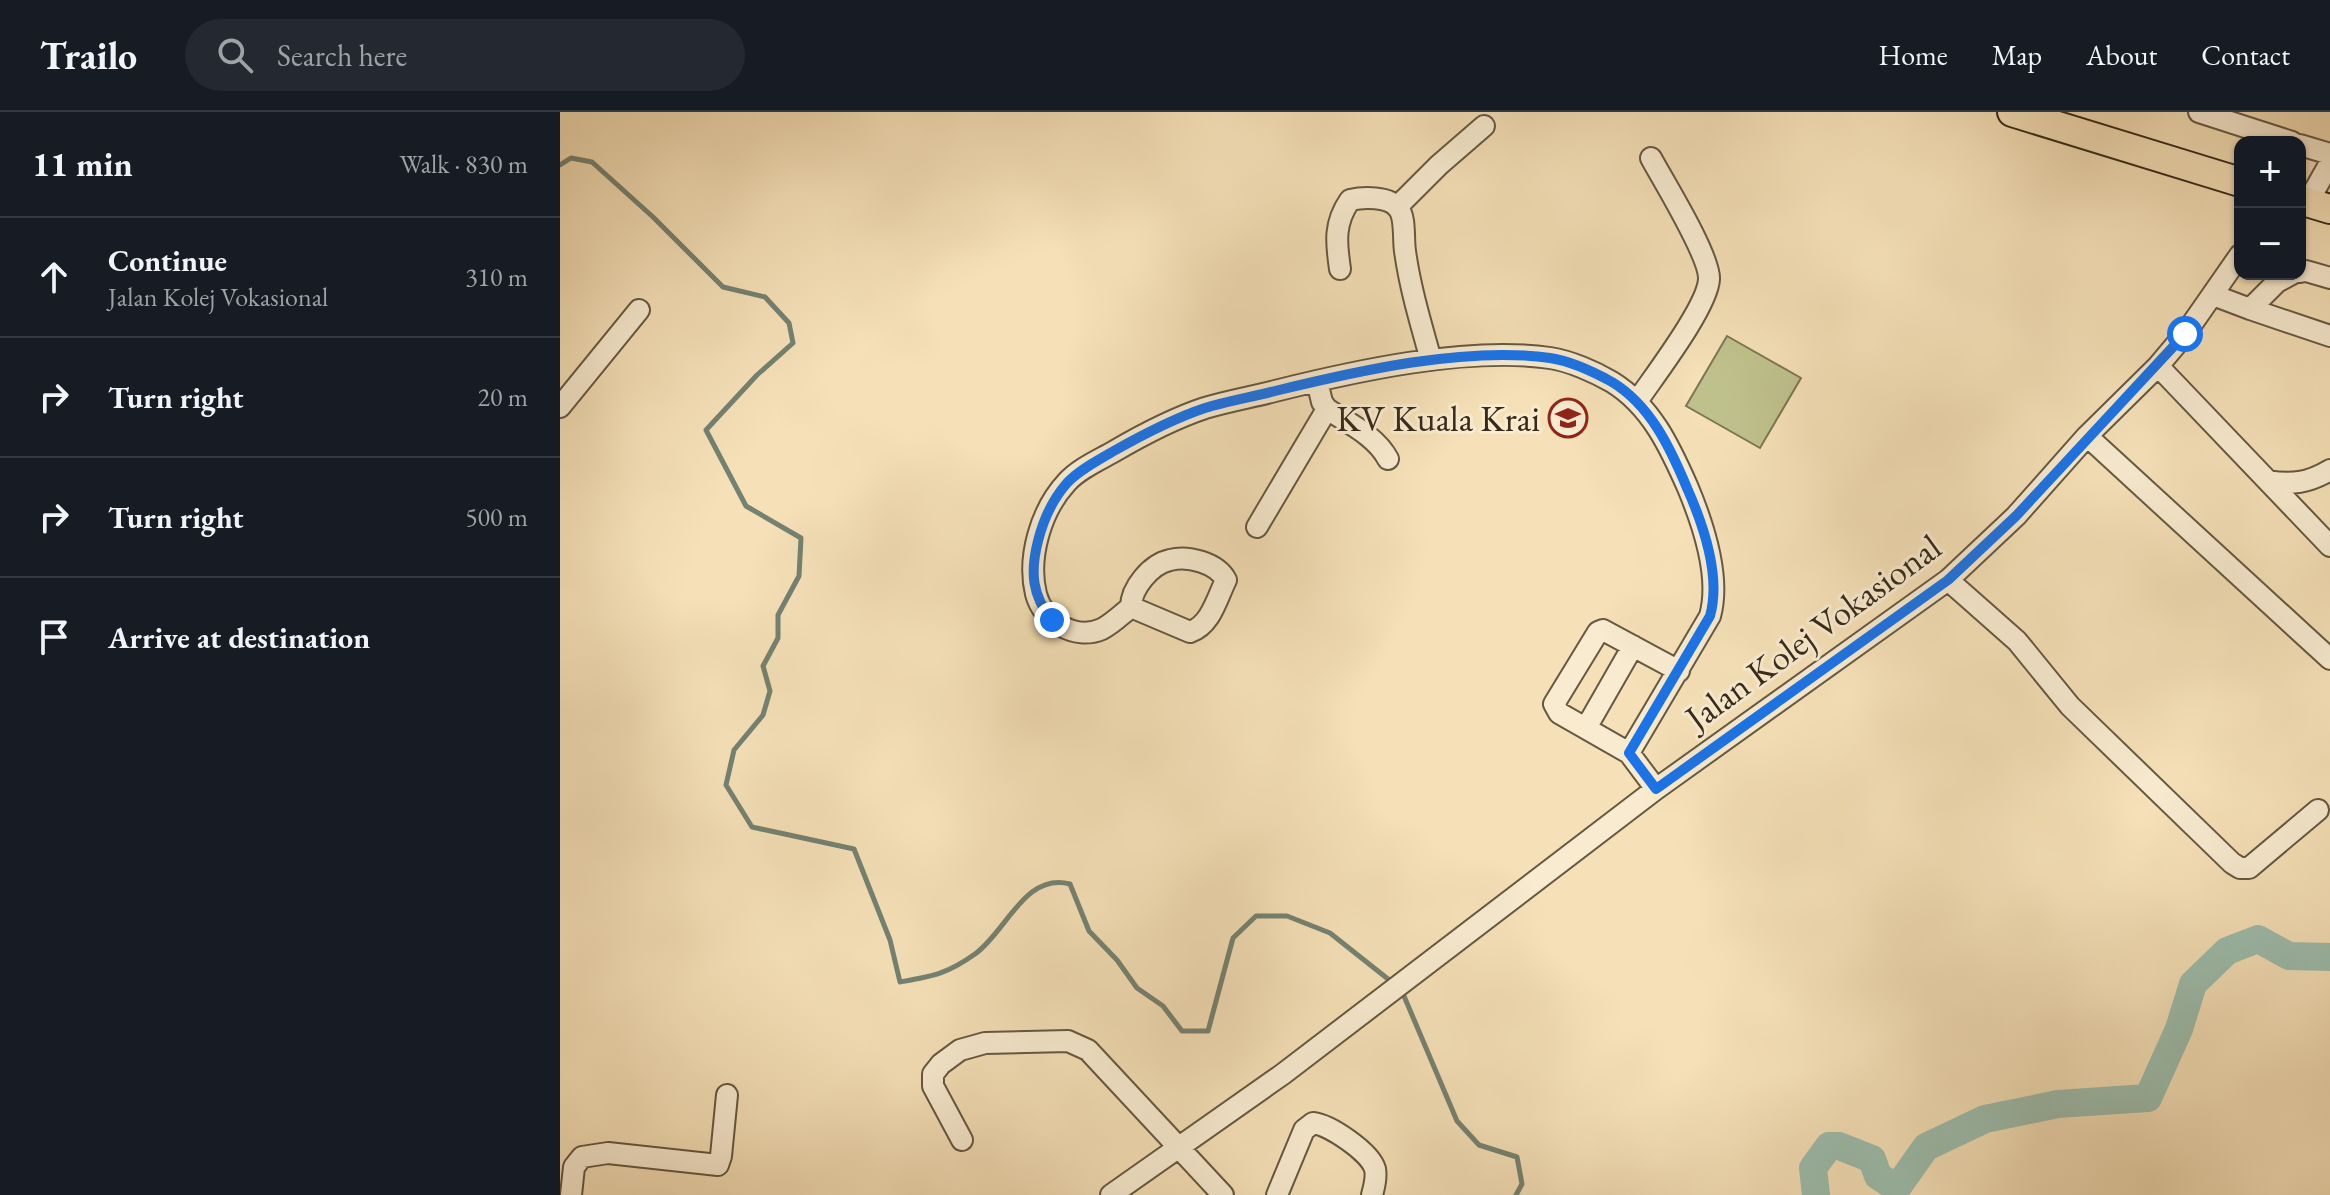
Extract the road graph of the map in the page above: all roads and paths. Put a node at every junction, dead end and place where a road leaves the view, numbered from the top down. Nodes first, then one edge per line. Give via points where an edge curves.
1 (2012, 112) edge
2 (2199, 112) edge
3 (1484, 126) dead end
4 (2273, 136) edge
5 (2306, 147) edge
6 (2330, 154) edge
7 (1651, 158) dead end
8 (2330, 163) edge
9 (2234, 180) edge
10 (2313, 203) edge
11 (1397, 207) junction
12 (2234, 264) edge
13 (1340, 269) dead end
14 (2306, 271) edge
15 (2330, 278) edge
16 (2281, 280) edge
17 (2213, 295) junction
18 (2250, 309) junction
19 (639, 310) dead end
20 (2330, 336) edge
21 (1431, 360) junction
22 (2158, 366) junction
23 (1317, 381) junction
24 (1638, 400) junction
25 (560, 407) edge
26 (1327, 409) junction
27 (2087, 436) junction
28 (1388, 459) dead end
29 (2330, 470) edge
30 (2268, 481) junction
31 (1257, 527) dead end
32 (2330, 546) edge
33 (1948, 580) junction
34 (1131, 607) junction
35 (1633, 646) junction
36 (2330, 659) edge
37 (1679, 671) junction
38 (1586, 728) junction
39 (1629, 753) junction
40 (1656, 789) junction
41 (2318, 810) dead end
42 (727, 1095) dead end
43 (962, 1140) dead end
44 (1177, 1148) junction
45 (571, 1195) edge
46 (1111, 1195) edge
47 (1223, 1195) edge
48 (1277, 1195) edge
49 (1372, 1195) edge

1 - 9 highway
2 - 4 street
3 - 11 street
5 - 6 street
7 - 24 street via 1709,270 1709,282
8 - 10 street
11 - 13 street via 1387,201 1350,200 1335,237
11 - 21 street
12 - 17 street, Jalan Kolej Vokasional
14 - 15 street
16 - 18 street
17 - 18 street
17 - 22 street, Jalan Kolej Vokasional
18 - 20 street
19 - 25 street
21 - 23 street
21 - 24 street via 1550,358 1609,381
22 - 27 street, Jalan Kolej Vokasional
22 - 30 street
23 - 26 street
23 - 34 street via 1205,408 1156,427 1068,482 1042,526 1034,555 1038,604 1068,630 1085,633 1102,629
24 - 37 street via 1678,465 1701,520 1713,581 1710,616
26 - 28 street via 1374,440
26 - 31 street
27 - 33 street, Jalan Kolej Vokasional via 2016,516
27 - 36 street
29 - 30 street via 2292,485
30 - 32 street
33 - 40 street, Jalan Kolej Vokasional
33 - 41 street via 2017,641 2070,706 2240,868 2249,868
34 - 34 street via 1190,632 1207,621 1226,580 1208,562 1170,559 1152,569 1137,587
35 - 37 street
35 - 38 street
35 - 38 street via 1609,631 1598,632 1554,704 1559,713
37 - 39 street
38 - 39 street
39 - 40 street
40 - 44 street, Jalan Kolej Vokasional via 1292,1067
42 - 45 street via 718,1165 608,1153 582,1157 574,1167
43 - 44 street via 933,1086 933,1074 941,1064 960,1050 985,1043 1068,1041 1088,1050
44 - 46 street, Jalan Kolej Vokasional
44 - 47 street
48 - 49 street via 1304,1130 1318,1123 1367,1154 1375,1168

